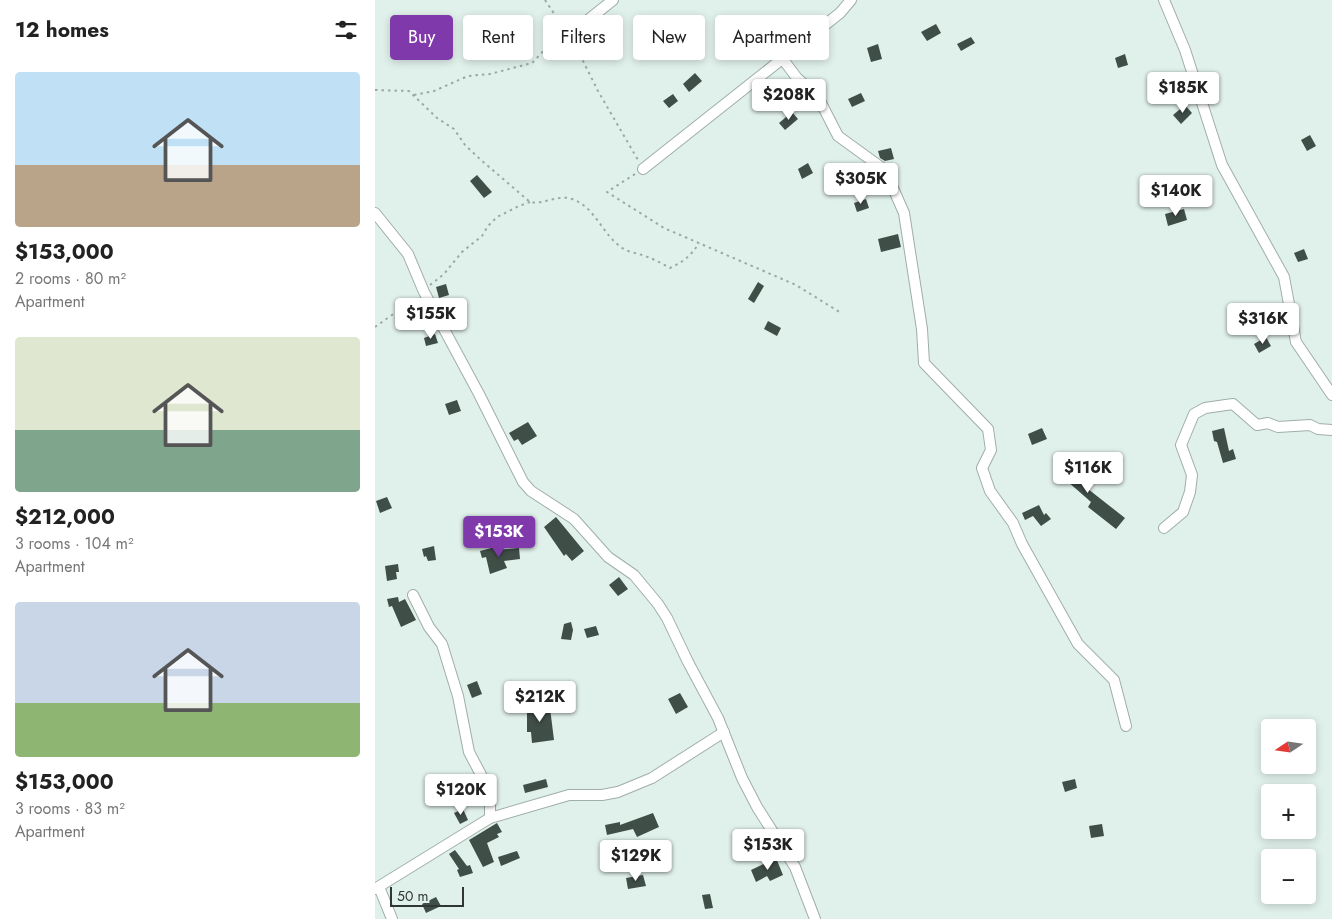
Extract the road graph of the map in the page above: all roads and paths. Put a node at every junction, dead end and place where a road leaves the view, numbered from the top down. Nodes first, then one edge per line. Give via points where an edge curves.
1 (545, 0) edge
2 (613, 0) edge
3 (851, 0) edge
4 (1165, 0) edge
5 (555, 15) edge
6 (594, 15) edge
7 (829, 22) edge
8 (543, 52) edge
9 (582, 60) edge
10 (779, 60) edge
11 (784, 60) edge
12 (375, 90) edge
13 (413, 95) junction
14 (643, 169) junction
15 (530, 202) junction
16 (375, 212) edge
17 (699, 243) junction
18 (424, 292) junction
19 (841, 313) dead end
20 (375, 327) edge
21 (1332, 395) edge
22 (1332, 430) edge
23 (1164, 528) dead end
24 (413, 595) dead end
25 (1126, 726) dead end
26 (724, 732) junction
27 (490, 818) junction
28 (377, 888) edge
29 (392, 919) edge
30 (815, 919) edge

1 - 5 path
2 - 6 street
3 - 7 street
4 - 21 street via 1185,50 1221,165 1284,277 1296,342
8 - 13 path via 532,63 468,76 434,91
9 - 14 path
10 - 14 street
11 - 25 street via 818,97 837,136 885,170 904,213 922,329 924,363 988,429 991,450 982,468 990,491 1013,524 1078,644 1114,680
12 - 13 path via 409,91
13 - 15 path via 454,129 465,145
14 - 17 path via 607,192 664,228
15 - 17 path via 564,197 572,199 583,205 624,249 670,268 688,258
15 - 18 path via 497,217 482,236
16 - 18 street via 408,254
17 - 19 path via 796,285
18 - 20 path
18 - 26 street via 523,482 531,491 574,519 608,557 628,569 648,590 667,618
22 - 23 street via 1310,425 1257,425 1233,404 1205,408 1194,414 1181,445 1192,475 1190,492 1183,512
24 - 27 street via 429,627 442,644 458,696 469,752 488,788
26 - 27 street via 652,778 618,792 569,795
26 - 30 street via 757,807 795,867
27 - 28 street
28 - 29 street

